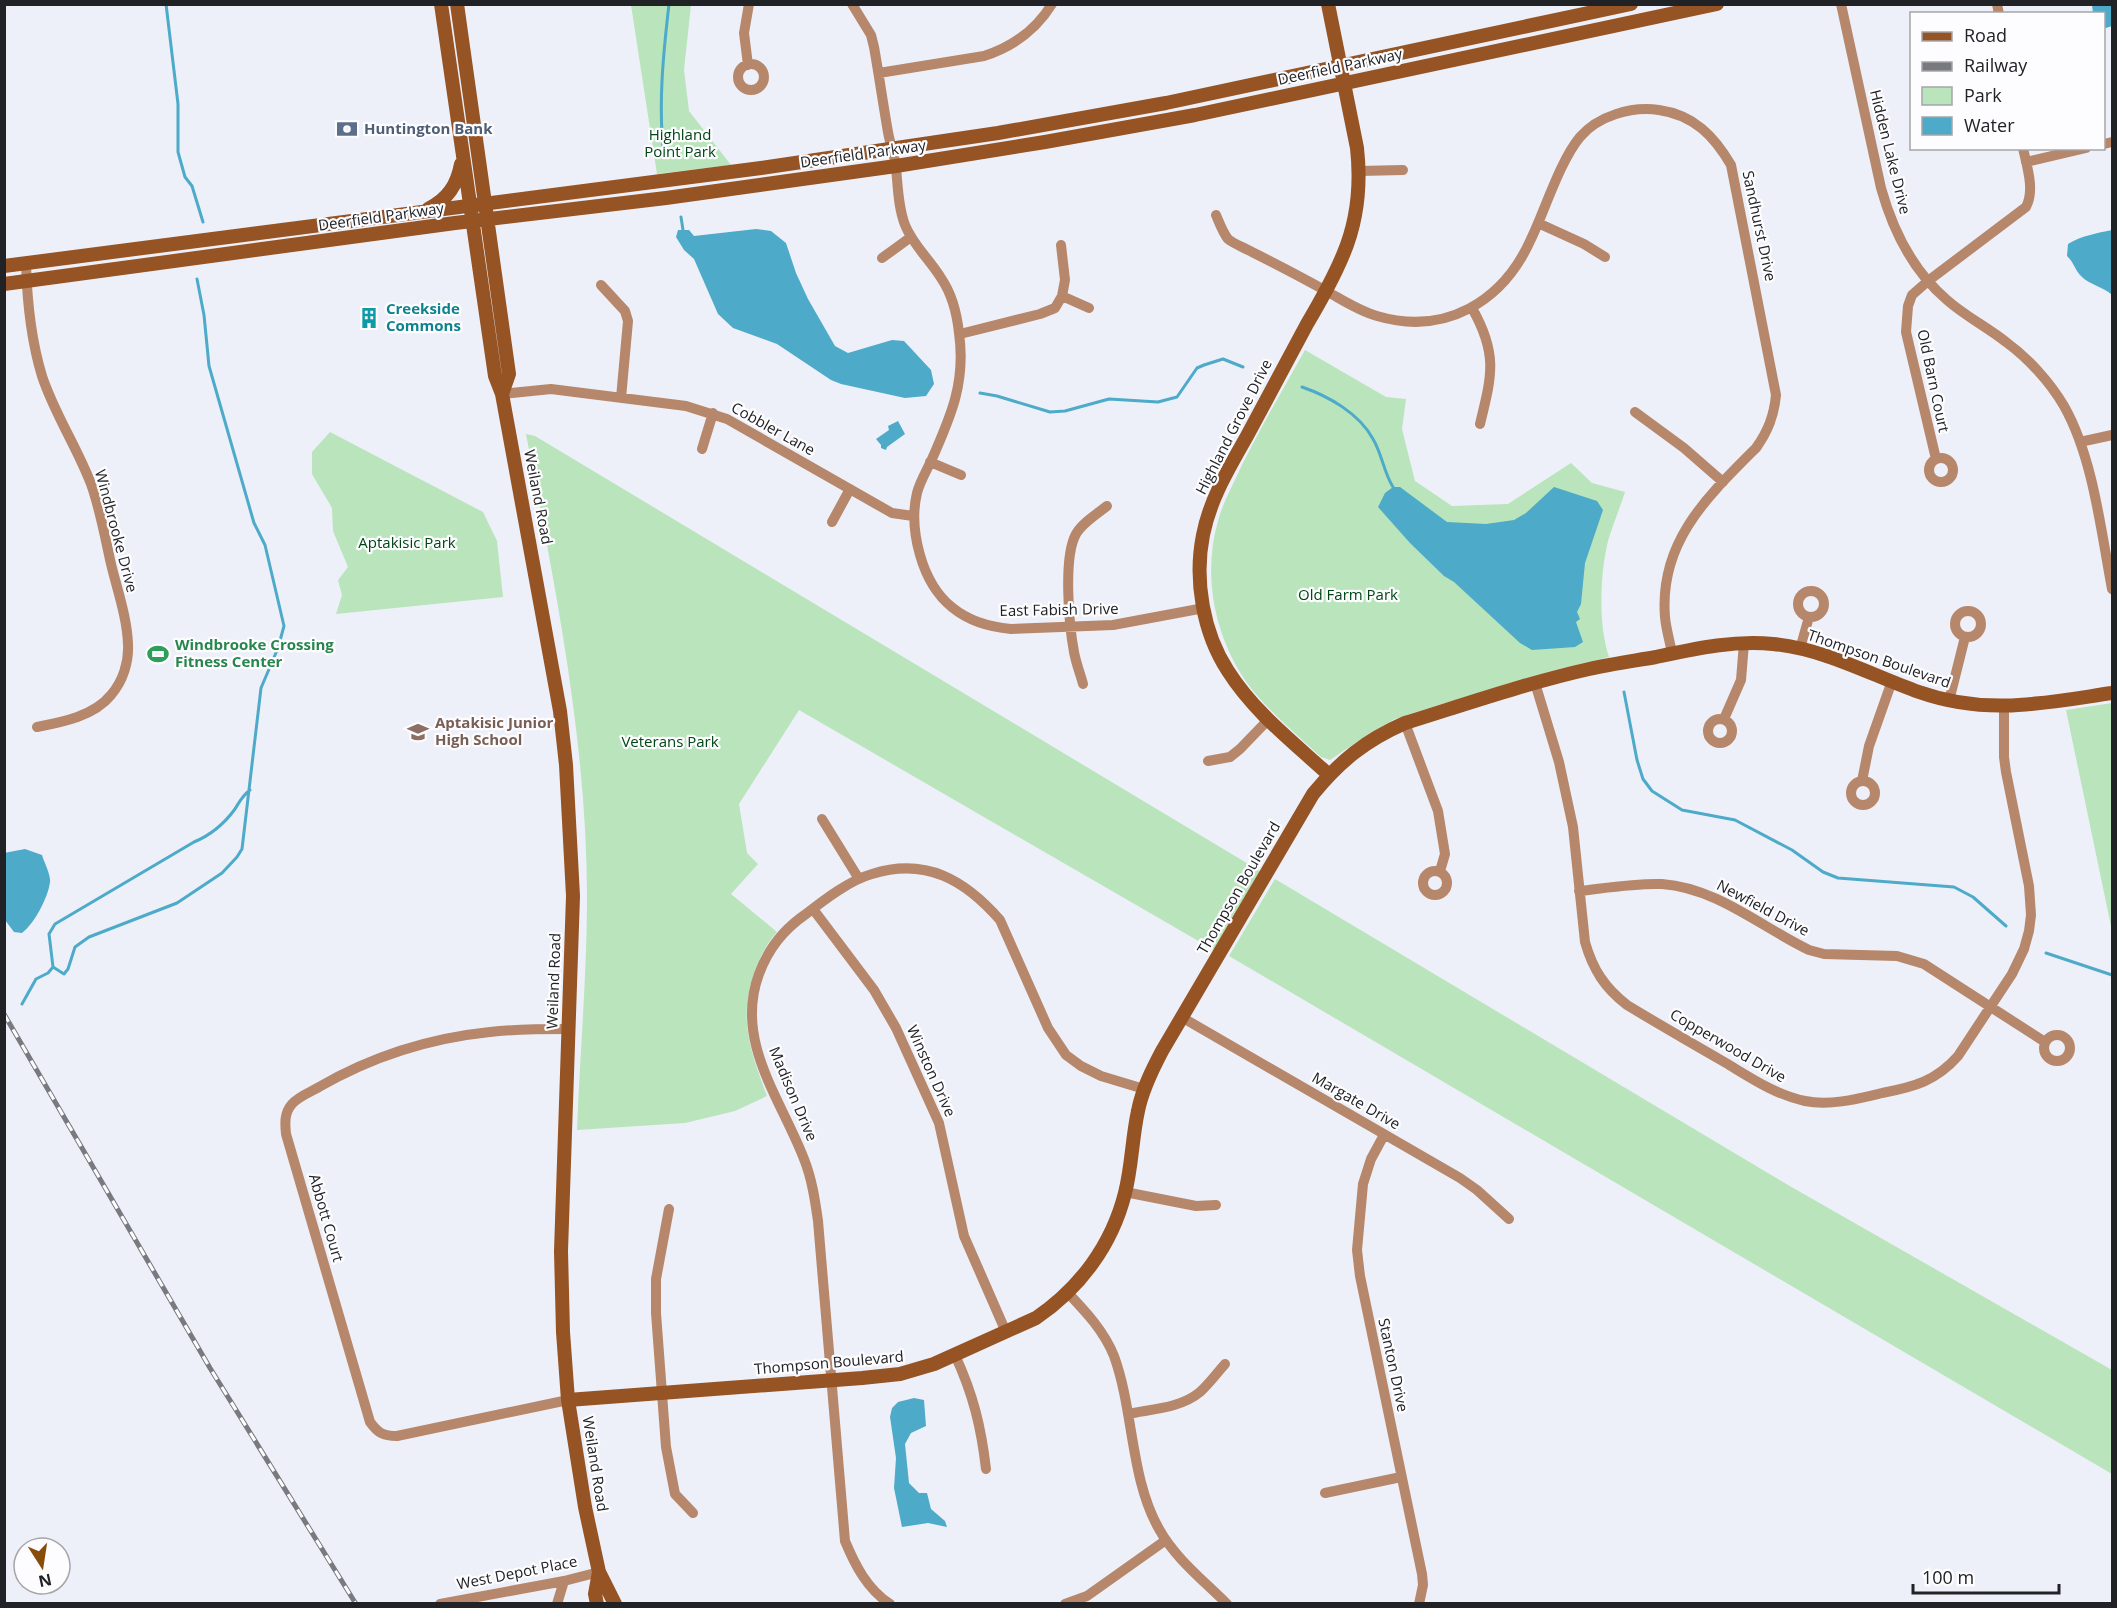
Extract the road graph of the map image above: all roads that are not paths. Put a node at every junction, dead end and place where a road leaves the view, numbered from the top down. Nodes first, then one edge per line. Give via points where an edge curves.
1 (441, 4) edge
2 (457, 4) edge
3 (749, 4) edge
4 (852, 4) edge
5 (1052, 4) edge
6 (1328, 4) edge
7 (1631, 4) edge
8 (1717, 4) edge
9 (1842, 4) edge
10 (748, 65) dead end
11 (1342, 66) junction
12 (879, 73) junction
13 (1345, 82) junction
14 (892, 149) junction
15 (2023, 150) edge
16 (2077, 150) edge
17 (463, 156) junction
18 (2026, 162) junction
19 (896, 166) junction
20 (1403, 170) dead end
21 (1359, 171) junction
22 (485, 204) junction
23 (470, 206) junction
24 (422, 212) junction
25 (1216, 215) dead end
26 (487, 220) junction
27 (472, 221) junction
28 (1538, 223) junction
29 (911, 237) junction
30 (1061, 245) dead end
31 (1605, 257) dead end
32 (882, 258) dead end
33 (26, 263) junction
34 (4, 266) edge
35 (27, 281) junction
36 (1928, 281) junction
37 (4, 284) edge
38 (601, 285) dead end
39 (1326, 290) junction
40 (1062, 296) junction
41 (1089, 308) dead end
42 (1472, 308) junction
43 (960, 334) junction
44 (502, 394) junction
45 (621, 398) junction
46 (1635, 412) dead end
47 (713, 413) junction
48 (1480, 424) dead end
49 (2112, 435) edge
50 (2080, 442) junction
51 (702, 449) dead end
52 (1936, 459) dead end
53 (930, 462) junction
54 (961, 475) dead end
55 (1723, 482) junction
56 (850, 489) junction
57 (1107, 506) dead end
58 (913, 516) junction
59 (832, 522) dead end
60 (2112, 589) edge
61 (1204, 608) junction
62 (1809, 617) dead end
63 (1071, 626) junction
64 (1965, 637) dead end
65 (1744, 643) junction
66 (1800, 649) junction
67 (1672, 653) junction
68 (1892, 681) junction
69 (1535, 683) junction
70 (1083, 684) dead end
71 (2112, 693) edge
72 (1949, 701) junction
73 (2004, 707) junction
74 (1269, 719) junction
75 (1724, 719) dead end
76 (1405, 723) junction
77 (37, 727) dead end
78 (1208, 761) dead end
79 (1329, 775) junction
80 (1862, 781) dead end
81 (822, 819) dead end
82 (1440, 872) dead end
83 (859, 879) junction
84 (1579, 891) junction
85 (813, 909) junction
86 (1990, 1007) junction
87 (1183, 1018) junction
88 (568, 1029) junction
89 (2046, 1042) dead end
90 (1144, 1089) junction
91 (1384, 1135) junction
92 (1125, 1192) junction
93 (1216, 1205) dead end
94 (669, 1209) dead end
95 (1509, 1219) dead end
96 (1068, 1293) junction
97 (1006, 1332) junction
98 (955, 1355) junction
99 (1226, 1364) dead end
100 (830, 1381) junction
101 (662, 1393) junction
102 (568, 1400) junction
103 (1128, 1414) junction
104 (986, 1469) dead end
105 (1401, 1477) junction
106 (1325, 1493) dead end
107 (693, 1514) dead end
108 (1166, 1540) junction
109 (599, 1572) junction
110 (564, 1581) junction
111 (440, 1604) edge
112 (557, 1604) edge
113 (597, 1604) edge
114 (615, 1604) edge
115 (890, 1604) edge
116 (1065, 1604) edge
117 (1227, 1604) edge
118 (1419, 1604) edge

1 - 17 main road, Weiland Road
2 - 22 main road, Weiland Road
3 - 10 street via 744,33
4 - 12 street, East Fabish Drive via 871,35
5 - 12 street via 1020,39 996,52
6 - 11 main road, Highland Grove Drive
7 - 11 main road, Deerfield Parkway
8 - 13 main road, Deerfield Parkway
9 - 36 street, Hidden Lake Drive via 1886,207 1908,255
11 - 13 main road, Highland Grove Drive
11 - 14 main road, Deerfield Parkway via 1106,114
12 - 14 street, East Fabish Drive
13 - 19 main road, Deerfield Parkway via 1195,115
13 - 21 main road, Highland Grove Drive
14 - 19 street, East Fabish Drive
14 - 22 main road, Deerfield Parkway
15 - 18 street, Old Barn Court
16 - 18 street
17 - 23 main road, Weiland Road
17 - 24 main road via 450,193
18 - 36 street, Old Barn Court via 2031,190 2026,207
19 - 26 main road, Deerfield Parkway
19 - 29 street, East Fabish Drive via 896,184
20 - 21 street
21 - 39 main road, Highland Grove Drive via 1350,235
22 - 23 main road, Deerfield Parkway
22 - 26 main road, Weiland Road
23 - 24 main road, Deerfield Parkway
23 - 27 main road, Weiland Road
24 - 33 main road, Deerfield Parkway
25 - 39 street, Sandhurst Drive via 1229,239
26 - 27 main road, Deerfield Parkway
26 - 44 main road, Weiland Road via 509,374
27 - 35 main road, Deerfield Parkway
27 - 44 main road, Weiland Road via 495,376
28 - 31 street
28 - 42 street, Sandhurst Drive via 1518,266 1491,295
28 - 55 street, Sandhurst Drive via 1571,151 1587,131 1608,117 1635,110 1666,111 1701,126 1723,152 1735,181 1776,395 1770,427 1763,439
29 - 32 street
29 - 43 street, East Fabish Drive via 950,294
30 - 40 street via 1065,280
33 - 34 main road, Deerfield Parkway
33 - 35 street, Windbrooke Drive
35 - 37 main road, Deerfield Parkway
35 - 77 street, Windbrooke Drive via 38,361 91,484 128,644 127,664 110,697 85,714
36 - 50 street, Hidden Lake Drive via 1947,301 2023,355 2064,406
36 - 52 street, Old Barn Court via 1912,295 1906,332
38 - 45 street via 625,311 628,321
39 - 42 street, Sandhurst Drive via 1375,316 1398,321 1437,320
39 - 61 main road, Highland Grove Drive via 1214,498 1202,547 1200,584
40 - 41 street
40 - 43 street via 1055,308 1040,314
42 - 48 street via 1483,328 1491,361
43 - 53 street, East Fabish Drive via 958,393
44 - 45 street, Cobbler Lane via 551,389
44 - 88 main road, Weiland Road via 558,700 566,765 573,896
45 - 47 street, Cobbler Lane
46 - 55 street
47 - 51 street
47 - 56 street, Cobbler Lane
49 - 50 street
50 - 60 street, Hidden Lake Drive
53 - 54 street
53 - 58 street, East Fabish Drive via 918,490
55 - 67 street, Sandhurst Drive via 1687,525 1670,563 1665,617
56 - 58 street, Cobbler Lane via 892,513
56 - 59 street
57 - 63 street via 1078,531 1072,542 1068,579
58 - 63 street, East Fabish Drive via 928,579 954,609 996,628
61 - 63 street, East Fabish Drive via 1113,625
61 - 74 main road, Highland Grove Drive via 1210,636 1227,670
62 - 66 street
63 - 70 street
64 - 72 street
65 - 66 main road, Thompson Boulevard
65 - 67 main road, Thompson Boulevard
65 - 75 street via 1741,680
66 - 68 main road, Thompson Boulevard
67 - 69 main road, Thompson Boulevard
68 - 72 main road, Thompson Boulevard
68 - 80 street via 1869,746
69 - 76 main road, Thompson Boulevard
69 - 84 street, Copperwood Drive via 1574,827
71 - 73 main road, Thompson Boulevard
72 - 73 main road, Thompson Boulevard
73 - 86 street, Copperwood Drive via 2004,757 2031,915 2019,962
74 - 78 street via 1230,756
74 - 79 main road, Highland Grove Drive
76 - 79 main road, Thompson Boulevard via 1355,750
76 - 82 street via 1438,811 1445,854
79 - 87 main road, Thompson Boulevard via 1313,794
81 - 83 street
83 - 85 street, Madison Drive
83 - 90 street, Madison Drive via 886,870 915,867 966,887 1000,920 1048,1028 1066,1055 1101,1076
84 - 86 street, Newfield Drive via 1661,884 1701,892 1809,950 1897,956 1924,964
84 - 86 street, Copperwood Drive via 1589,956 1610,992 1768,1088 1804,1101 1848,1101 1914,1087 1934,1077 1958,1056
85 - 97 street, Winston Drive via 874,990 896,1028 939,1123 964,1236
85 - 100 street, Madison Drive via 797,920 770,951 754,987 751,1013 758,1056 811,1178
86 - 89 street, Newfield Drive
87 - 90 main road, Thompson Boulevard
87 - 91 street, Margate Drive
88 - 102 main road, Weiland Road via 561,1251
88 - 102 street, Abbott Court via 489,1032 393,1053 334,1078 298,1099 287,1111 285,1121 367,1412 378,1433 397,1436
90 - 92 main road, Thompson Boulevard
91 - 95 street, Margate Drive via 1477,1190
91 - 105 street, Stanton Drive via 1365,1173 1357,1250
92 - 93 street via 1196,1206
92 - 96 main road, Thompson Boulevard via 1104,1246
94 - 101 street via 656,1279
96 - 97 main road, Thompson Boulevard via 1036,1318
96 - 103 street via 1107,1341
97 - 98 main road, Thompson Boulevard
98 - 100 main road, Thompson Boulevard via 908,1372
98 - 104 street via 977,1413
99 - 103 street via 1190,1399
100 - 101 main road, Thompson Boulevard
100 - 115 street, Madison Drive via 845,1540 859,1570
101 - 102 main road, Thompson Boulevard
101 - 107 street via 675,1494
102 - 109 main road, Weiland Road
103 - 108 street via 1144,1491
105 - 106 street
105 - 118 street, Stanton Drive via 1422,1574
108 - 116 street via 1087,1596
108 - 117 street
109 - 110 street, West Depot Place
109 - 113 main road
109 - 114 main road
110 - 111 street, West Depot Place
110 - 112 street

